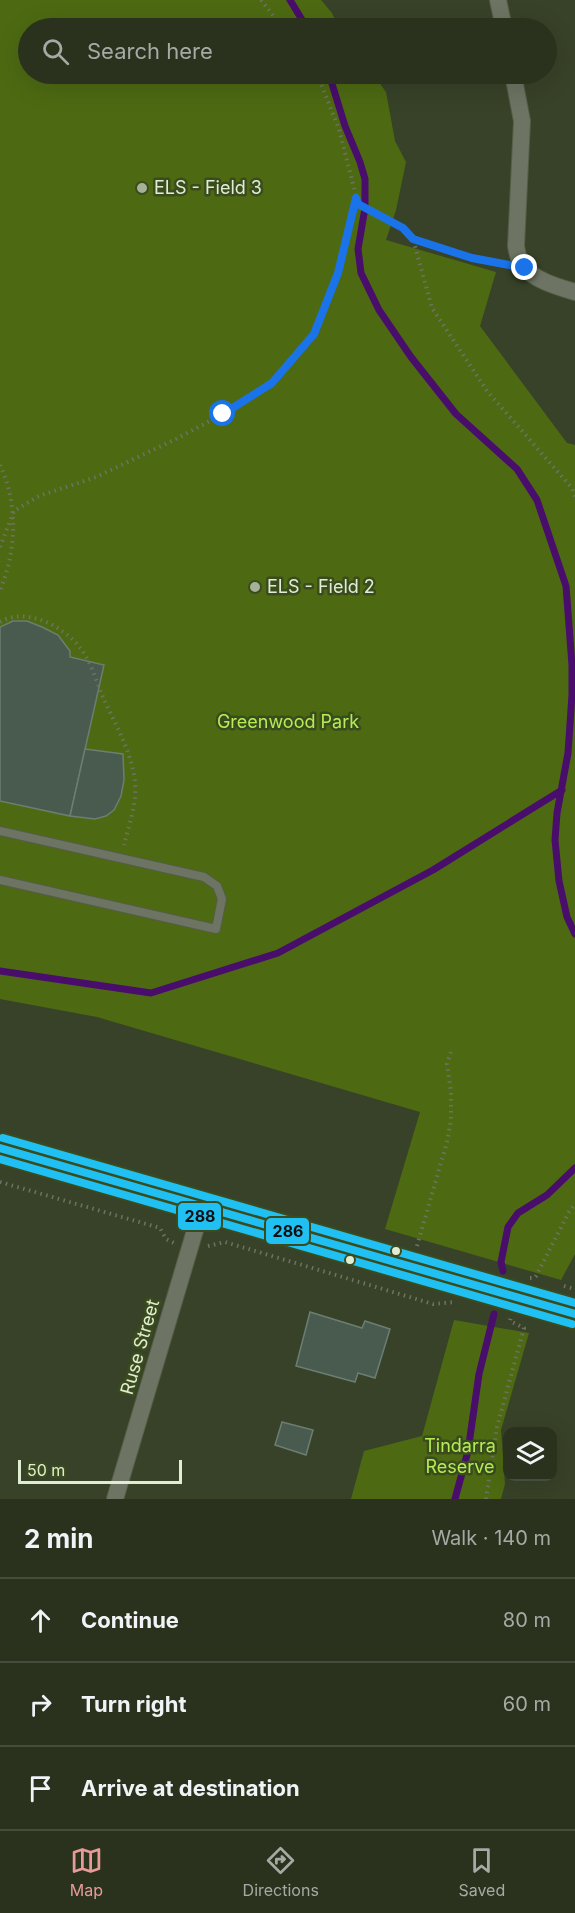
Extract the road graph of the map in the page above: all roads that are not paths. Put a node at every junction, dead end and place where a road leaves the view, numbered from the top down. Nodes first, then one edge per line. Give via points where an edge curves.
1 (498, 0) edge
2 (502, 18) edge
3 (515, 84) edge
4 (575, 292) edge
5 (0, 831) edge
6 (0, 880) edge
7 (0, 1148) edge
8 (202, 1207) junction
9 (575, 1314) edge
10 (115, 1499) edge

1 - 2 street
3 - 4 street via 522,121 516,246 520,263 551,285
5 - 6 lane via 204,877 217,886 222,899 216,929
7 - 8 street
8 - 9 street
8 - 10 street, Ruse Street

